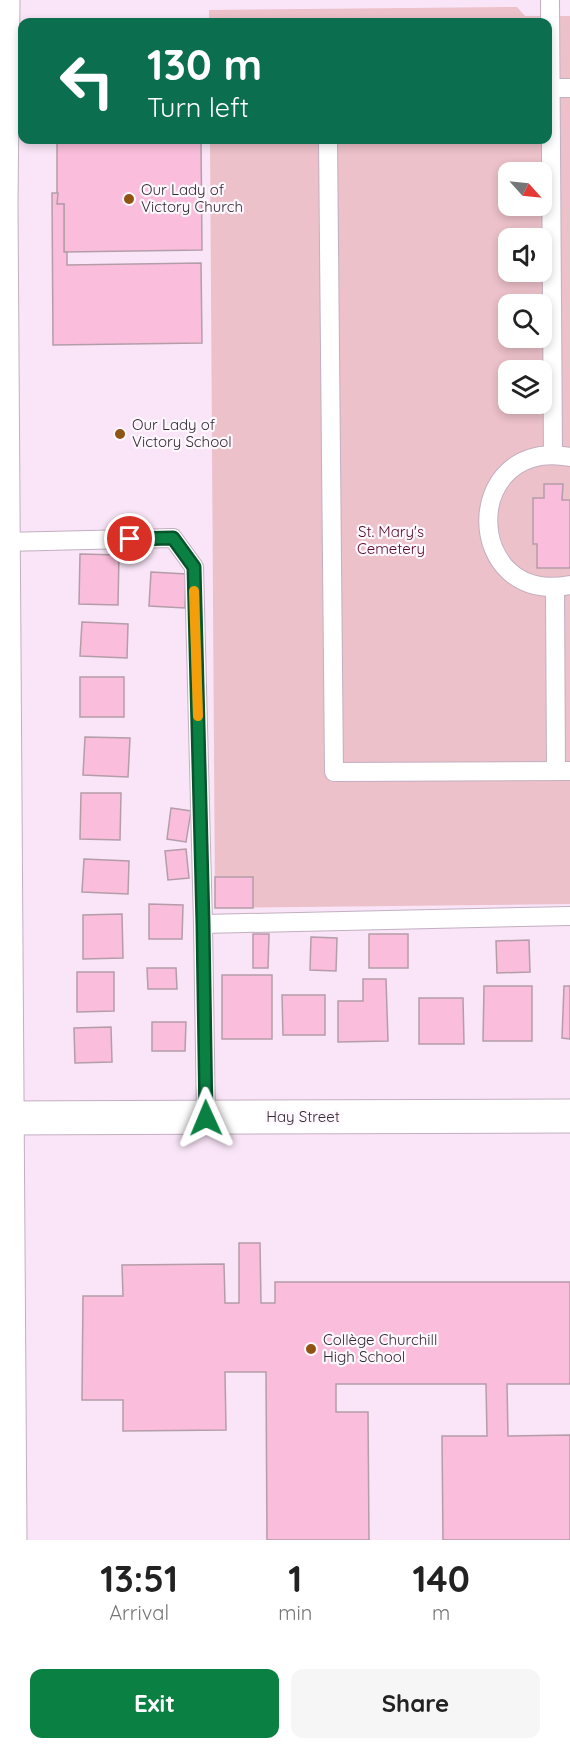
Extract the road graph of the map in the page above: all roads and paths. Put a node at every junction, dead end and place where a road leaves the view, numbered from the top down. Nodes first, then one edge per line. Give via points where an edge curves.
1 (3, 0) edge
2 (550, 0) edge
3 (550, 18) edge
4 (552, 88) edge
5 (570, 88) edge
6 (328, 144) edge
7 (551, 144) edge
8 (1, 205) edge
9 (562, 455) edge
10 (4, 542) junction
11 (562, 586) edge
12 (563, 771) edge
13 (570, 916) edge
14 (203, 924) junction
15 (570, 1116) edge
16 (4, 1118) edge
17 (206, 1118) junction
18 (10, 1540) edge

1 - 8 street
2 - 3 lane
4 - 5 lane
6 - 12 lane via 334,772
7 - 9 lane
8 - 10 street
9 - 11 lane via 532,457 514,467 499,482 490,501 487,522 490,542 500,561 515,576 534,585
10 - 14 lane via 173,538 194,567
10 - 16 street
11 - 12 lane
13 - 14 lane
14 - 17 lane
15 - 17 street, Hay Street
16 - 17 street, Hay Street
16 - 18 street

